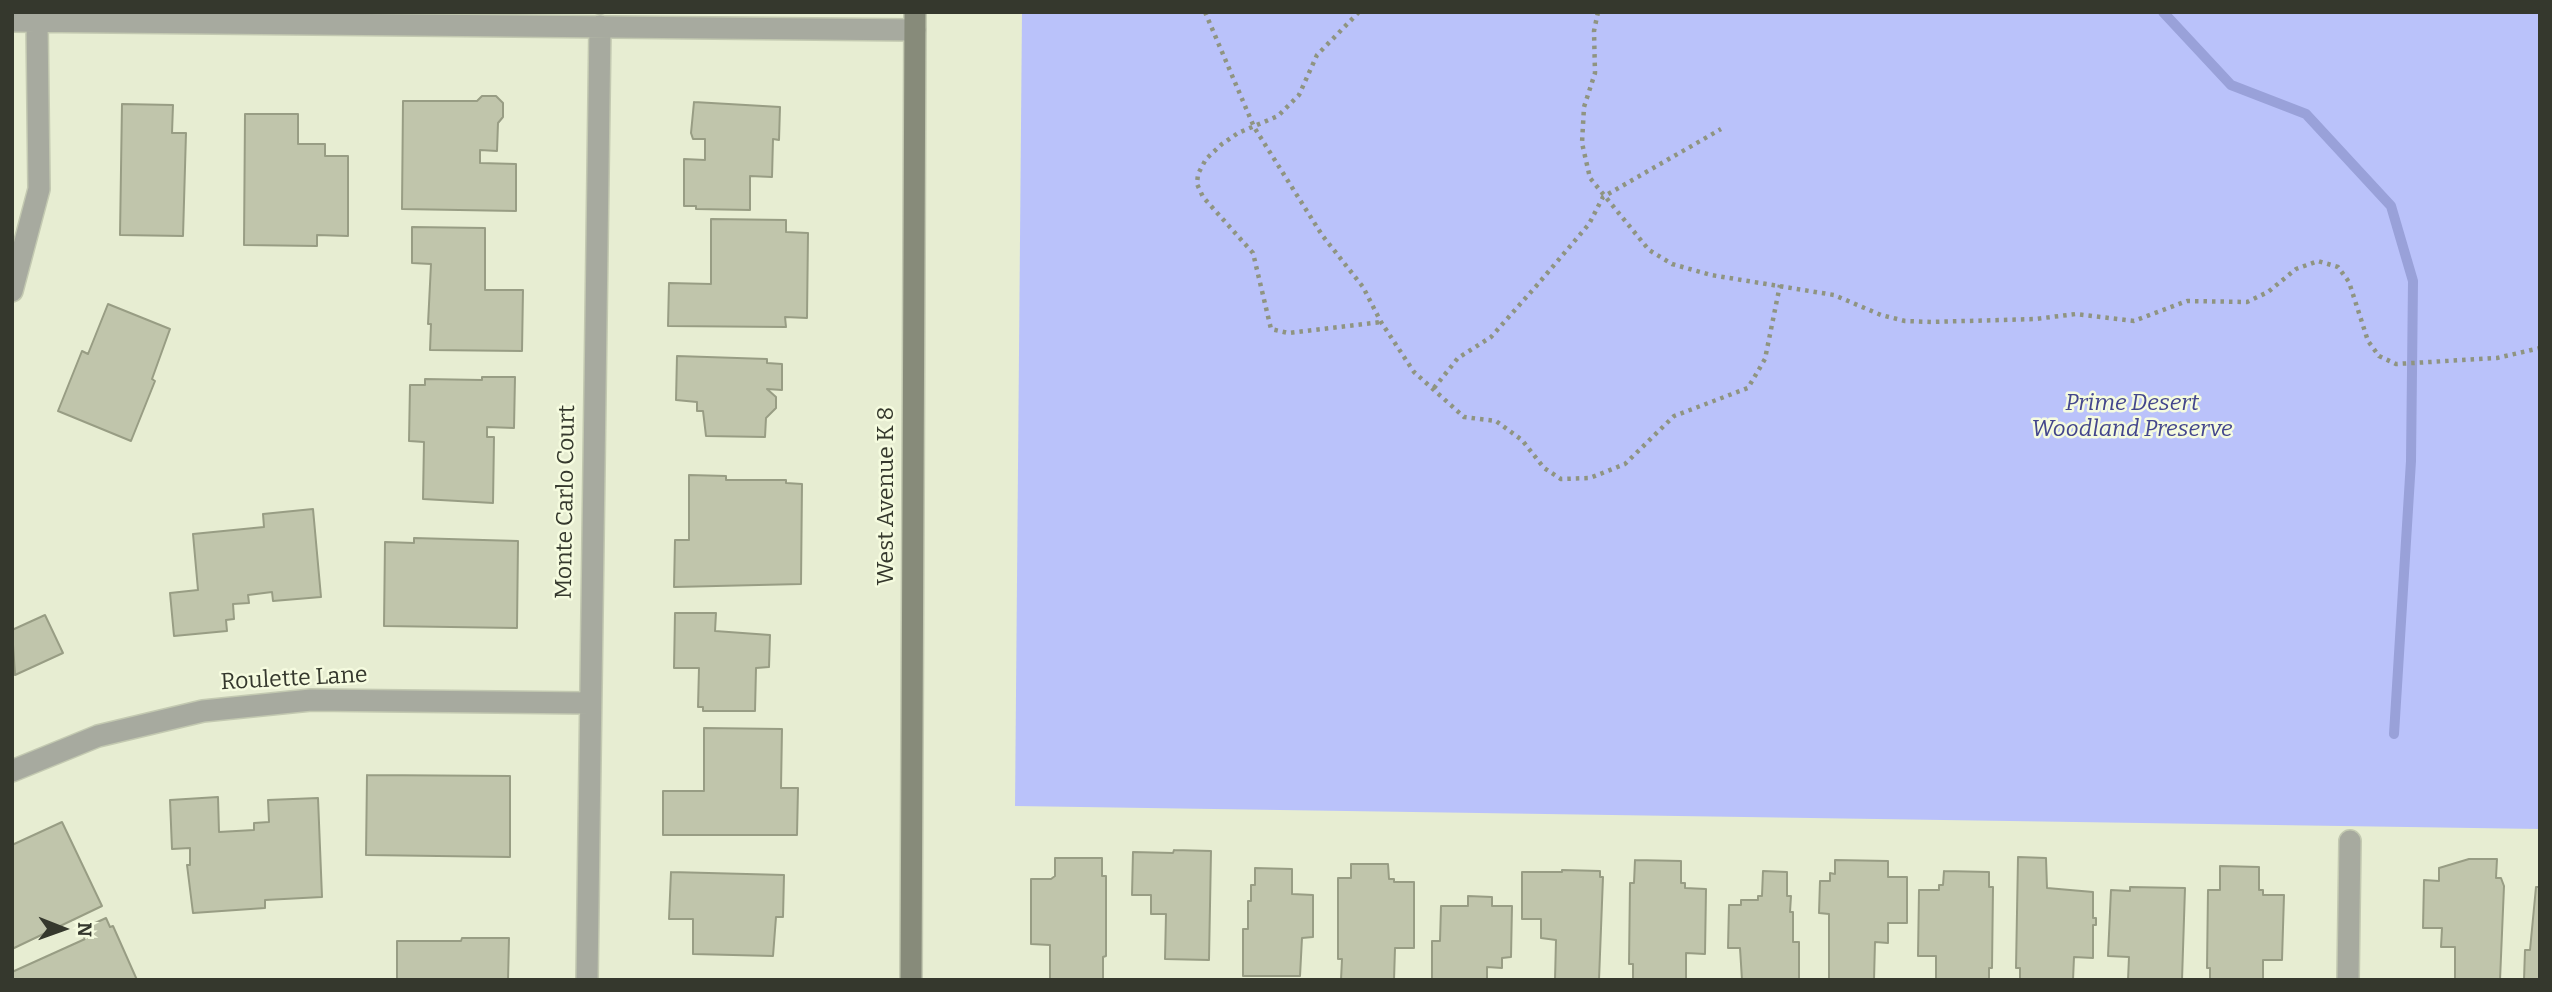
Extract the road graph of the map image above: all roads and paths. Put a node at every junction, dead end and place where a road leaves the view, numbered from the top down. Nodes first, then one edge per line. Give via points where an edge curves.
1 (1205, 12) edge
2 (1359, 12) edge
3 (1598, 12) edge
4 (12, 20) edge
5 (37, 21) junction
6 (915, 21) edge
7 (600, 26) junction
8 (1254, 127) junction
9 (1721, 129) dead end
10 (1603, 197) junction
11 (1780, 285) junction
12 (12, 291) edge
13 (1381, 322) junction
14 (2540, 348) edge
15 (1434, 388) junction
16 (589, 703) junction
17 (12, 771) edge
18 (2350, 841) dead end
19 (587, 980) edge
20 (911, 980) edge
21 (2348, 980) edge

1 - 8 path
2 - 8 path via 1317,55 1299,95 1278,116
3 - 10 path via 1595,73 1584,107 1582,143 1590,178
4 - 5 street
5 - 7 street
5 - 12 street via 39,189
6 - 7 street
6 - 20 street, West Avenue K 8
7 - 16 street, Monte Carlo Court
8 - 13 path via 1322,235 1363,287
8 - 13 path via 1206,159 1197,184 1253,254 1271,329 1289,333
9 - 10 path
10 - 11 path via 1649,250 1672,264
10 - 15 path via 1589,225 1531,293 1491,337 1458,358
11 - 14 path via 1834,295 1905,321 1999,321 2076,314 2134,321 2187,301 2247,302 2296,269 2318,261 2338,267 2349,282 2368,341 2379,356 2396,364 2497,358
11 - 15 path via 1765,359 1748,388 1674,416 1625,464 1590,478 1561,479 1496,421 1464,416
13 - 15 path via 1415,372
16 - 17 street, Roulette Lane via 311,700 203,711 97,736
16 - 19 street, Monte Carlo Court
18 - 21 street

